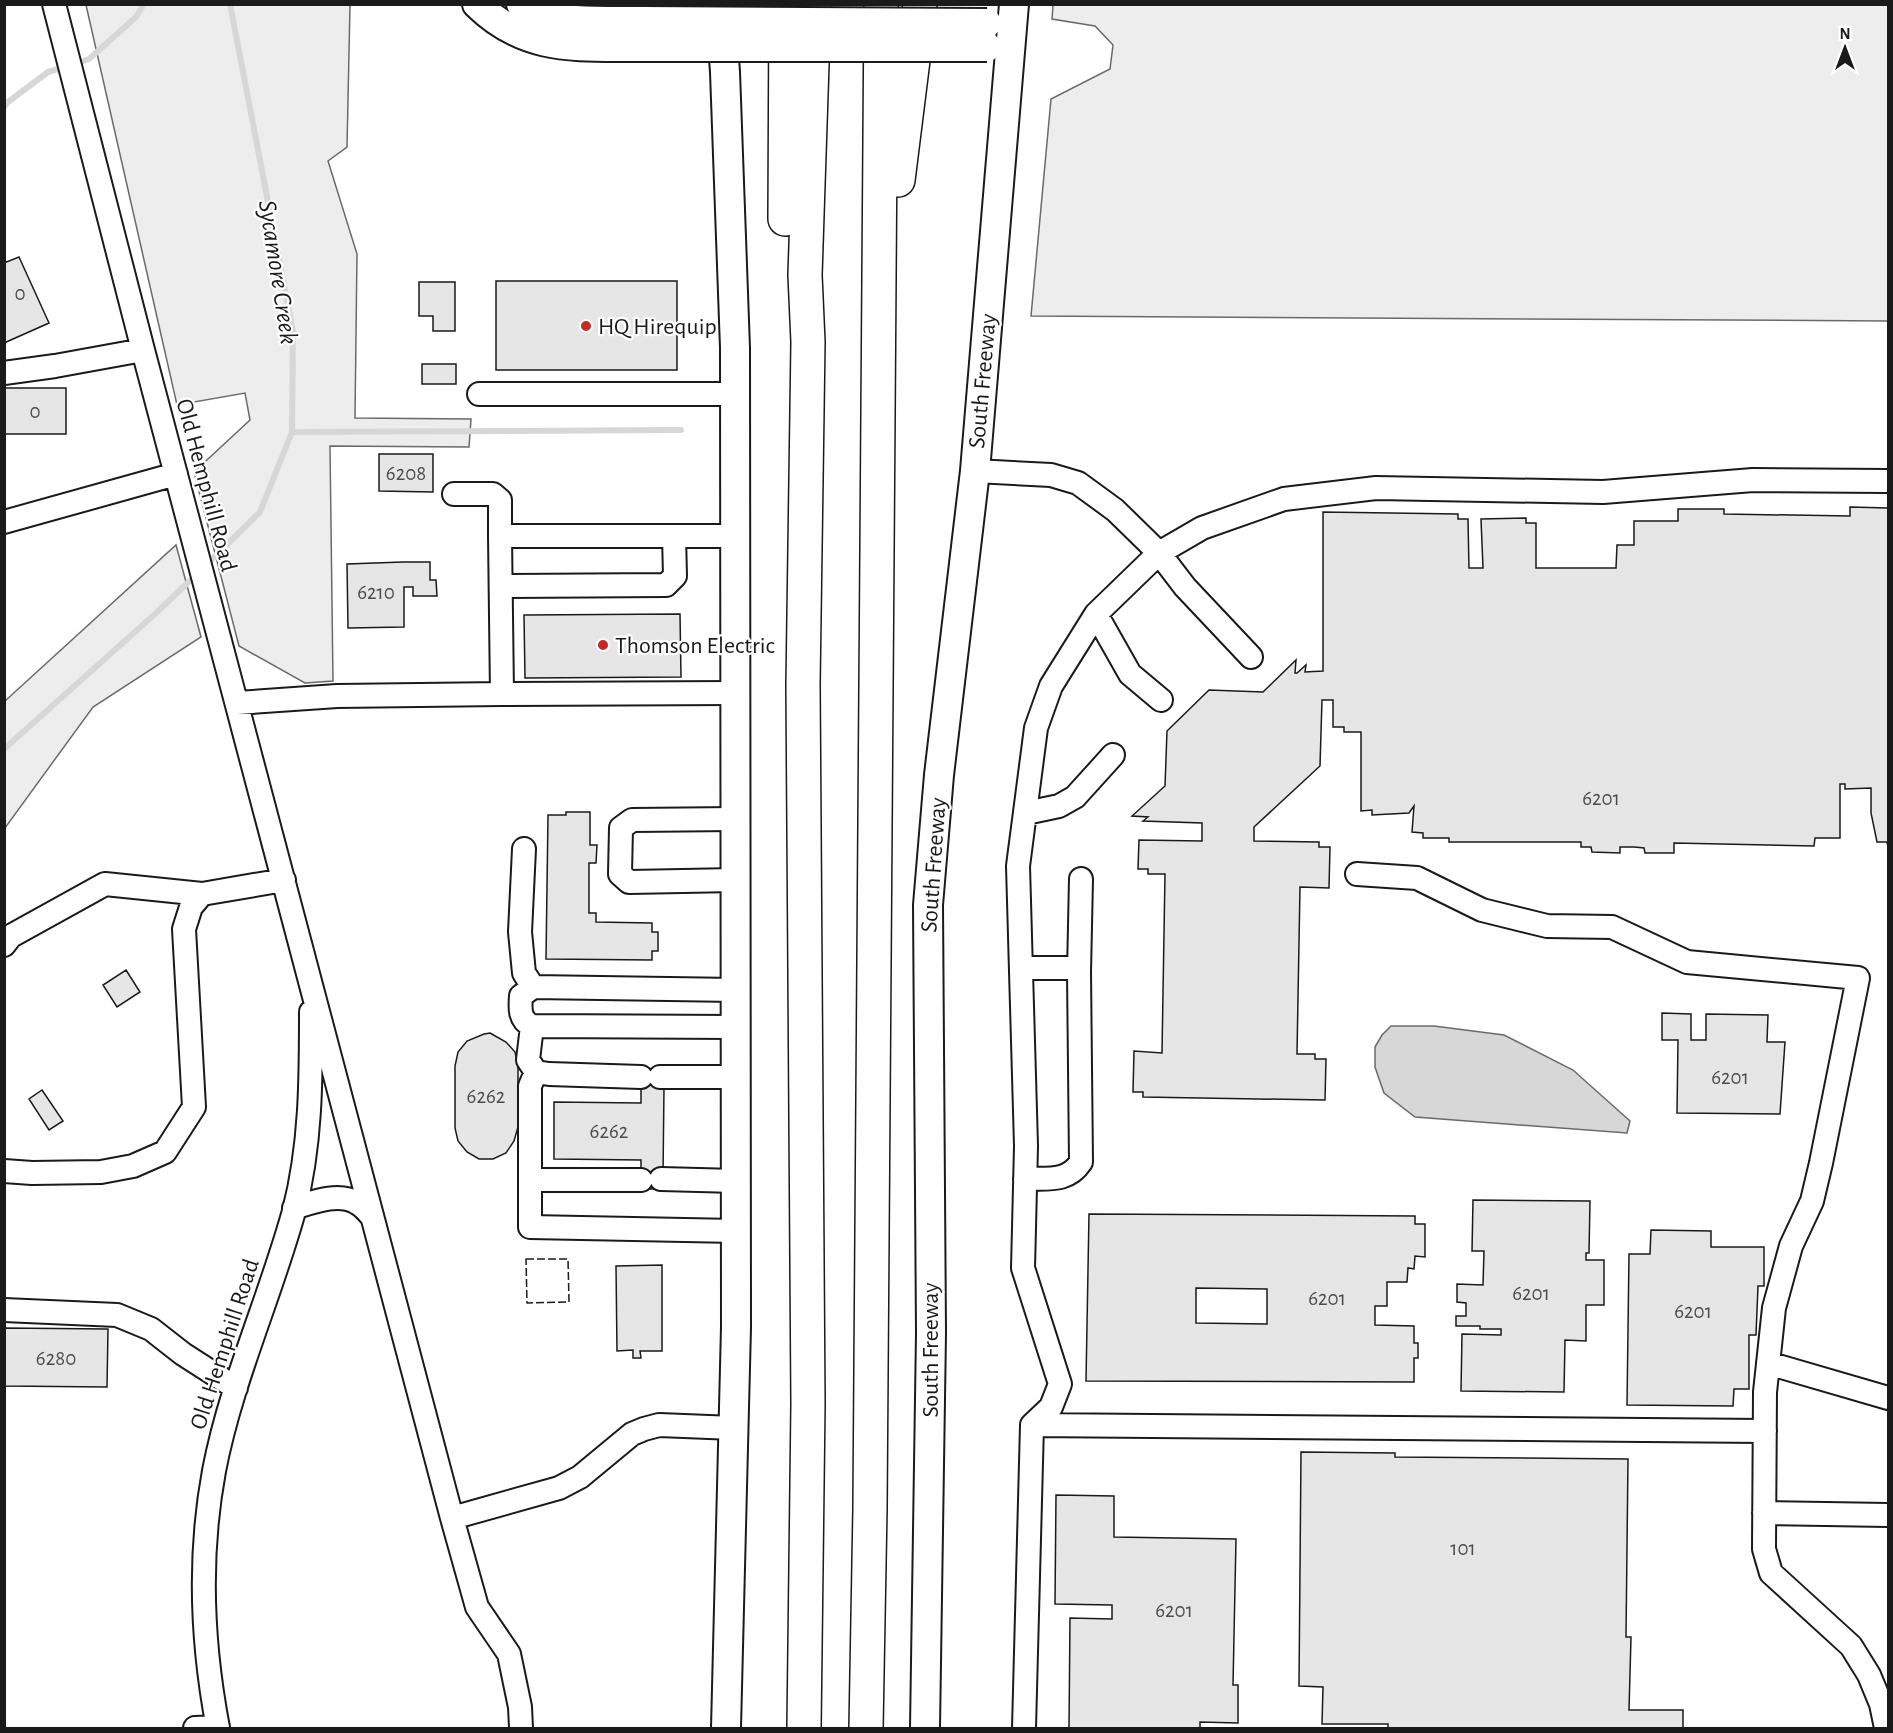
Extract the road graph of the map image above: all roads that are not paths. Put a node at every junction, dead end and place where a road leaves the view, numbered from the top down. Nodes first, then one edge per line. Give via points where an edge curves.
1 (54, 4) edge
2 (477, 4) edge
3 (520, 4) edge
4 (720, 4) edge
5 (786, 4) edge
6 (814, 4) edge
7 (881, 4) edge
8 (920, 4) edge
9 (1002, 29) edge
10 (642, 34) junction
11 (881, 227) junction
12 (805, 274) junction
13 (143, 350) junction
14 (4, 373) edge
15 (479, 394) dead end
16 (735, 394) junction
17 (975, 471) junction
18 (176, 474) junction
19 (1888, 481) edge
20 (453, 494) dead end
21 (4, 522) edge
22 (500, 536) junction
23 (674, 536) junction
24 (735, 536) junction
25 (1159, 554) junction
26 (501, 586) junction
27 (1096, 614) junction
28 (1251, 657) dead end
29 (735, 693) junction
30 (502, 694) junction
31 (1161, 700) dead end
32 (237, 703) junction
33 (1113, 755) dead end
34 (1026, 813) junction
35 (735, 819) junction
36 (524, 849) dead end
37 (1357, 874) dead end
38 (1081, 879) dead end
39 (284, 880) junction
40 (736, 880) junction
41 (202, 894) junction
42 (4, 945) edge
43 (1021, 968) junction
44 (1079, 968) junction
45 (310, 978) junction
46 (533, 987) junction
47 (736, 990) junction
48 (532, 1026) junction
49 (736, 1027) junction
50 (536, 1072) junction
51 (736, 1077) junction
52 (4, 1171) edge
53 (1025, 1179) junction
54 (530, 1180) junction
55 (736, 1181) junction
56 (294, 1208) junction
57 (372, 1216) junction
58 (736, 1231) junction
59 (4, 1310) edge
60 (1768, 1363) junction
61 (236, 1388) junction
62 (1888, 1398) edge
63 (1032, 1425) junction
64 (734, 1428) junction
65 (1765, 1431) junction
66 (1764, 1513) junction
67 (1888, 1515) edge
68 (452, 1518) junction
69 (195, 1728) edge
70 (218, 1728) edge
71 (521, 1728) edge
72 (726, 1728) edge
73 (804, 1728) edge
74 (866, 1728) edge
75 (925, 1728) edge
76 (1024, 1728) edge
77 (1886, 1728) edge

1 - 13 street, Old Hemphill Road
2 - 10 main road via 500,23 550,44 571,46
3 - 10 main road via 536,13
4 - 16 main road
5 - 12 highway via 785,236
6 - 12 highway
7 - 11 highway
8 - 11 highway via 899,178
9 - 10 main road, bridge
9 - 17 main road, South Freeway
11 - 74 highway
12 - 73 highway via 808,342 803,685 808,1404
13 - 14 street
13 - 18 street, Old Hemphill Road
15 - 16 street
16 - 24 main road
17 - 25 street via 1051,475 1078,483 1115,510
17 - 75 main road, South Freeway via 939,775 928,905 932,1333
18 - 21 street
18 - 32 street, Old Hemphill Road
19 - 25 street via 1753,480 1603,492 1376,488 1284,499 1202,528
20 - 22 street via 494,494 500,500
22 - 23 street
22 - 26 street
23 - 24 street
23 - 26 street via 675,576 666,585
24 - 29 main road
25 - 27 street
25 - 28 street
26 - 30 street
27 - 31 street via 1130,674
27 - 34 street via 1051,686 1036,728
29 - 30 street
29 - 35 main road
30 - 32 street via 337,696
32 - 39 street, Old Hemphill Road
33 - 34 street via 1075,797 1059,806
34 - 43 street via 1018,866
35 - 40 main road
35 - 40 street via 632,820 621,828 620,874 629,882
36 - 46 street via 520,932 524,974
37 - 60 street via 1417,878 1482,910 1547,926 1612,927 1687,962 1858,978 1812,1201 1791,1246 1773,1308
38 - 44 street
39 - 41 street
39 - 45 street, Old Hemphill Road
40 - 47 main road
41 - 42 street via 105,884 11,936
41 - 52 street via 191,907 184,930 194,1107 165,1152 133,1166 101,1172
43 - 44 street
43 - 53 street
44 - 53 street via 1081,1162 1074,1172 1061,1178
45 - 56 street, Old Hemphill Road via 311,1099
45 - 57 street, Old Hemphill Road
46 - 47 street
46 - 48 street via 520,996 519,1010 525,1023
47 - 49 main road
48 - 49 street
48 - 50 street via 528,1060
49 - 51 main road
50 - 51 street
50 - 54 street via 530,1086
51 - 55 main road
53 - 63 street via 1023,1268 1060,1384 1051,1407
54 - 55 street
54 - 58 street via 530,1227
55 - 58 main road
56 - 57 street via 342,1198 357,1203
56 - 61 street, Old Hemphill Road
57 - 68 street, Old Hemphill Road
58 - 64 main road
59 - 61 street via 117,1315 151,1329
60 - 62 street
60 - 65 street
61 - 70 street, Old Hemphill Road via 214,1471 205,1553 206,1647
63 - 65 street
63 - 76 street
64 - 68 street via 659,1425 644,1429 559,1488
64 - 72 main road
65 - 66 street
66 - 67 street
66 - 77 street via 1764,1549 1771,1573 1851,1646 1873,1684
68 - 71 street, Old Hemphill Road via 477,1607 510,1654
69 - 70 street

